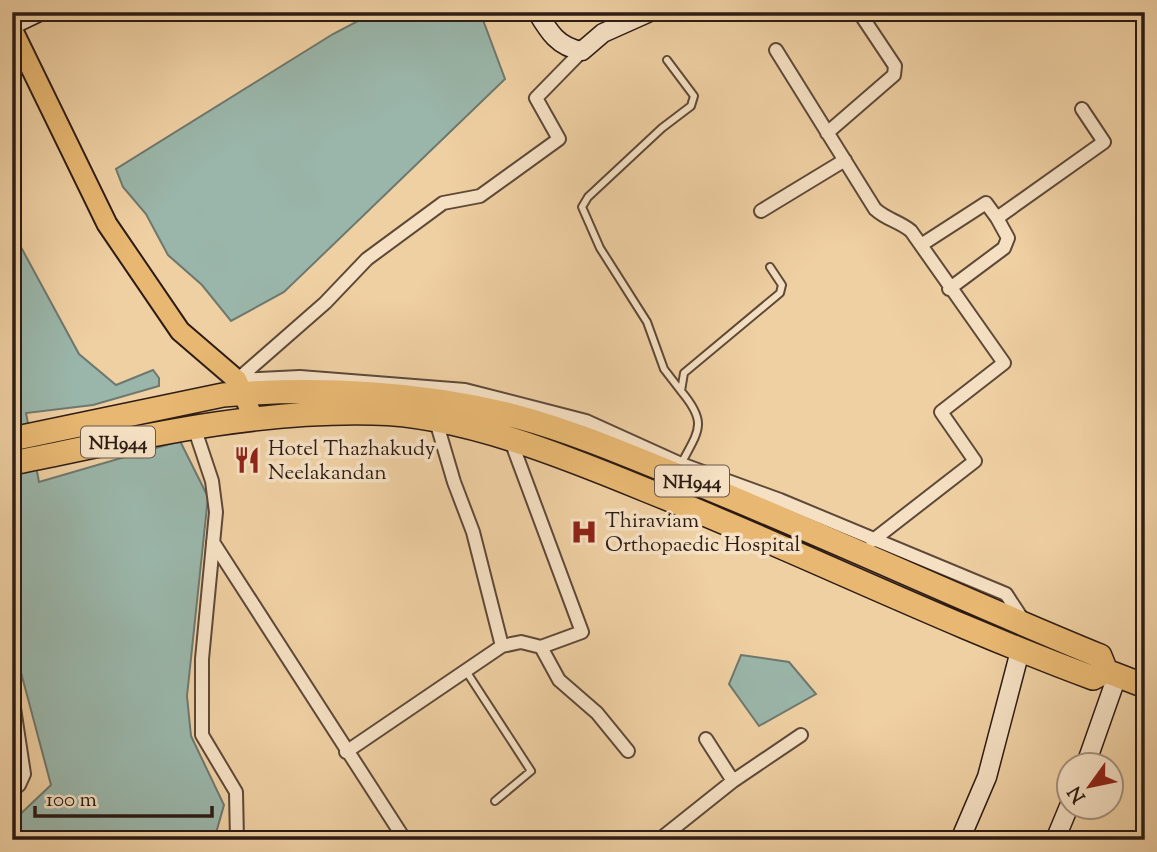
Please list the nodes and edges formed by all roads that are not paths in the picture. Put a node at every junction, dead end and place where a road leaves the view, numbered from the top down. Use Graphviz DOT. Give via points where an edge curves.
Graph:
graph roads {
  1 [pos="39,12"];
  2 [pos="537,12"];
  3 [pos="650,12"];
  4 [pos="859,12"];
  5 [pos="12,27"];
  6 [pos="776,50"];
  7 [pos="582,51"];
  8 [pos="667,60"];
  9 [pos="1082,109"];
  10 [pos="827,134"];
  11 [pos="845,160"];
  12 [pos="761,211"];
  13 [pos="997,218"];
  14 [pos="921,245"];
  15 [pos="770,267"];
  16 [pos="949,289"];
  17 [pos="241,386"];
  18 [pos="681,391"];
  19 [pos="253,417"];
  20 [pos="436,421"];
  21 [pos="194,427"];
  22 [pos="12,439"];
  23 [pos="510,441"];
  24 [pos="12,463"];
  25 [pos="681,464"];
  26 [pos="213,541"];
  27 [pos="872,541"];
  28 [pos="1026,625"];
  29 [pos="502,646"];
  30 [pos="541,647"];
  31 [pos="1020,651"];
  32 [pos="465,670"];
  33 [pos="1111,674"];
  34 [pos="1145,685"];
  35 [pos="12,695"];
  36 [pos="801,735"];
  37 [pos="706,739"];
  38 [pos="1090,750"];
  39 [pos="628,751"];
  40 [pos="346,752"];
  41 [pos="733,781"];
  42 [pos="12,790"];
  43 [pos="495,801"];
  44 [pos="1063,820"];
  45 [pos="661,839"];
  46 [pos="237,840"];
  47 [pos="405,840"];
  48 [pos="960,840"];
  49 [pos="1055,840"];
  1 -- 5 [label="street"];
  2 -- 7 [label="street" via="554,39"];
  3 -- 7 [label="street" via="603,33"];
  4 -- 10 [label="street" via="895,66 894,75"];
  5 -- 17 [label="main road" via="107,224 180,331"];
  6 -- 10 [label="street"];
  7 -- 17 [label="street" via="536,98 559,139 480,196 443,203 368,258"];
  8 -- 18 [label="lane" via="694,96 691,106 643,145 582,207 600,248 647,322 664,369"];
  9 -- 13 [label="street" via="1104,142"];
  10 -- 11 [label="street"];
  11 -- 12 [label="street"];
  11 -- 14 [label="street" via="875,209 888,221 902,223"];
  13 -- 14 [label="street" via="986,204"];
  13 -- 16 [label="street" via="1008,237 1004,248"];
  14 -- 16 [label="street"];
  15 -- 18 [label="lane" via="782,285 780,293 684,373"];
  16 -- 27 [label="street" via="1003,363 941,412 975,461"];
  17 -- 19 [label="main road"];
  17 -- 22 [label="highway, NH944 / NH944" via="223,395"];
  17 -- 25 [label="street" via="300,377 465,390 586,421"];
  17 -- 28 [label="highway, NH944" via="340,391 516,417 597,443 737,500"];
  18 -- 25 [label="lane" via="698,410 700,421 699,432"];
  19 -- 20 [label="highway, NH944" via="374,413"];
  19 -- 21 [label="highway, NH944 / NH944"];
  20 -- 23 [label="highway, NH944"];
  20 -- 29 [label="street" via="473,532"];
  21 -- 24 [label="highway, NH944 / NH944"];
  21 -- 26 [label="street" via="212,481"];
  23 -- 30 [label="street" via="582,632"];
  23 -- 31 [label="highway, NH944" via="588,466 728,523"];
  25 -- 27 [label="street" via="780,500"];
  26 -- 40 [label="street"];
  26 -- 46 [label="street" via="202,659 202,735 236,792"];
  27 -- 28 [label="street" via="1006,594"];
  28 -- 33 [label="highway, NH944" via="1100,656"];
  29 -- 30 [label="street" via="522,642"];
  29 -- 32 [label="street"];
  30 -- 39 [label="street" via="559,680 597,713"];
  31 -- 33 [label="highway, NH944" via="1093,678"];
  31 -- 48 [label="street" via="986,777"];
  32 -- 40 [label="street"];
  32 -- 43 [label="lane" via="531,771"];
  33 -- 34 [label="highway, NH944"];
  33 -- 38 [label="street"];
  35 -- 42 [label="street" via="24,774"];
  36 -- 41 [label="street"];
  37 -- 41 [label="street"];
  40 -- 47 [label="street"];
  41 -- 45 [label="street"];
  44 -- 49 [label="street"];
}
